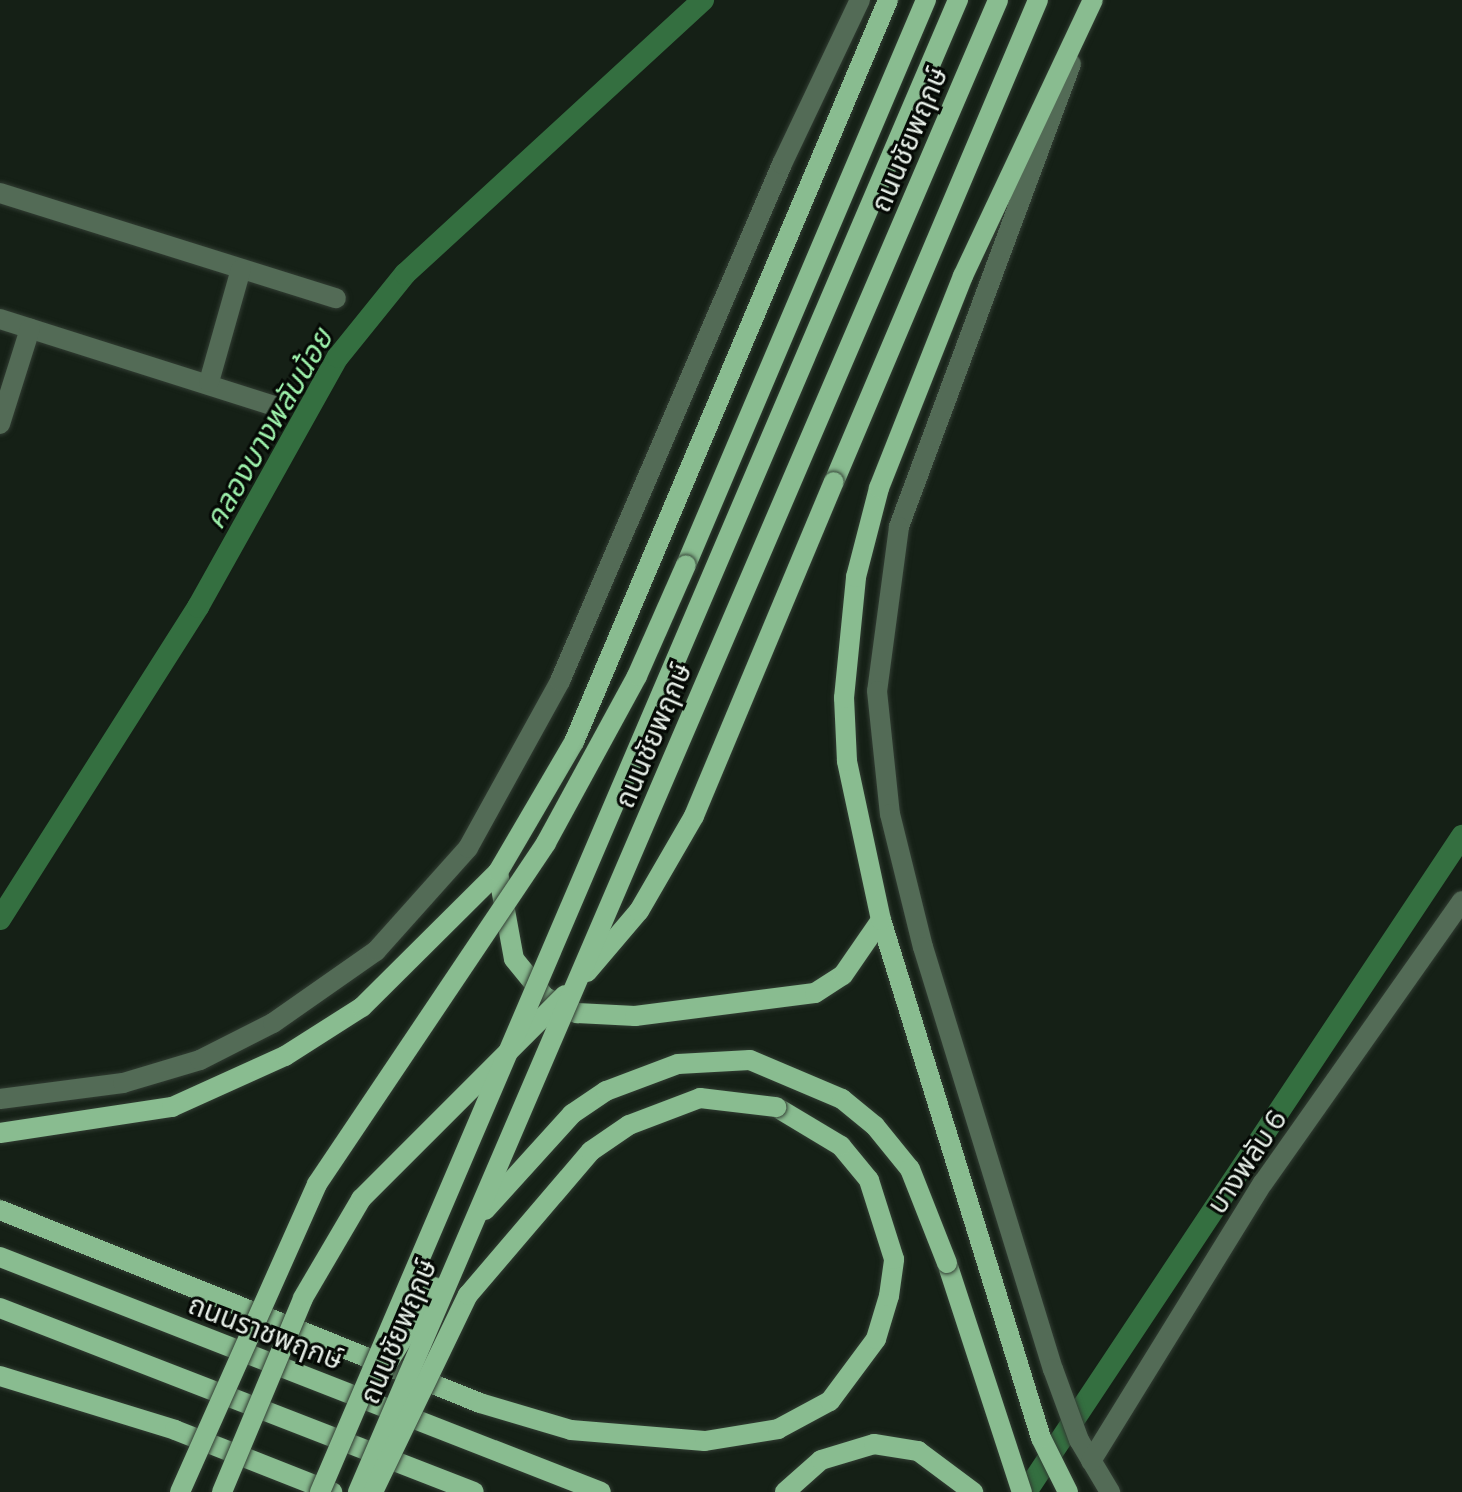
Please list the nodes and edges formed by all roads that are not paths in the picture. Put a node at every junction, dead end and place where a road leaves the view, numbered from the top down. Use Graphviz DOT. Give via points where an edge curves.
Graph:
graph roads {
  1 [pos="860,0"];
  2 [pos="888,0"];
  3 [pos="926,0"];
  4 [pos="958,0"];
  5 [pos="998,0"];
  6 [pos="1038,0"];
  7 [pos="1093,0"];
  8 [pos="0,193"];
  9 [pos="241,269"];
  10 [pos="336,298"];
  11 [pos="0,319"];
  12 [pos="30,329"];
  13 [pos="209,382"];
  14 [pos="274,406"];
  15 [pos="0,424"];
  16 [pos="498,872"];
  17 [pos="1462,901"];
  18 [pos="881,920"];
  19 [pos="0,1099"];
  20 [pos="0,1133"];
  21 [pos="0,1210"];
  22 [pos="0,1257"];
  23 [pos="0,1308"];
  24 [pos="0,1376"];
  25 [pos="1091,1461"];
  26 [pos="180,1492"];
  27 [pos="222,1492"];
  28 [pos="320,1492"];
  29 [pos="330,1492"];
  30 [pos="358,1492"];
  31 [pos="373,1492"];
  32 [pos="474,1492"];
  33 [pos="601,1492"];
  34 [pos="785,1492"];
  35 [pos="973,1492"];
  36 [pos="1022,1492"];
  37 [pos="1068,1492"];
  38 [pos="1110,1492"];
  1 -- 19 [label="street" via="782,164 560,681 468,848 376,951 273,1023 200,1060 123,1083"];
  2 -- 16 [label="main road" via="574,742"];
  3 -- 26 [label="main road, bridge" via="637,676 546,843 317,1184"];
  4 -- 28 [label="main road, ถนนชัยพฤกษ์, bridge"];
  5 -- 30 [label="main road, ถนนชัยพฤกษ์, bridge"];
  6 -- 27 [label="main road, bridge" via="668,868 546,1017 361,1199 303,1298"];
  7 -- 18 [label="main road" via="963,276 879,488 856,577 846,651 847,761"];
  7 -- 25 [label="street" via="899,527 877,691 890,814 923,947 1053,1369"];
  8 -- 9 [label="street"];
  9 -- 10 [label="street"];
  9 -- 13 [label="street"];
  11 -- 12 [label="street"];
  12 -- 13 [label="street"];
  12 -- 15 [label="street"];
  13 -- 14 [label="street"];
  16 -- 18 [label="main road" via="514,959 545,997 577,1013 635,1016 815,993 843,975"];
  16 -- 20 [label="main road" via="362,1007 285,1056 172,1107"];
  17 -- 25 [label="street, บางพลับ 6" via="1263,1183"];
  18 -- 37 [label="main road" via="1041,1438"];
  21 -- 31 [label="main road, bridge" via="480,1403 571,1430 705,1441 778,1429 830,1401 876,1339 894,1259 869,1180 841,1146 776,1107 700,1098 629,1125 591,1151 468,1295"];
  22 -- 33 [label="main road, ถนนราชพฤกษ์"];
  23 -- 32 [label="main road"];
  24 -- 29 [label="main road" via="175,1430"];
  25 -- 38 [label="street"];
  29 -- 36 [label="main road, bridge" via="385,1365 487,1207 572,1114 640,1077 714,1058 750,1060 842,1099 910,1169 947,1263 1004,1452"];
  34 -- 35 [label="main road" via="821,1460 874,1444 918,1451 960,1476"];
}
